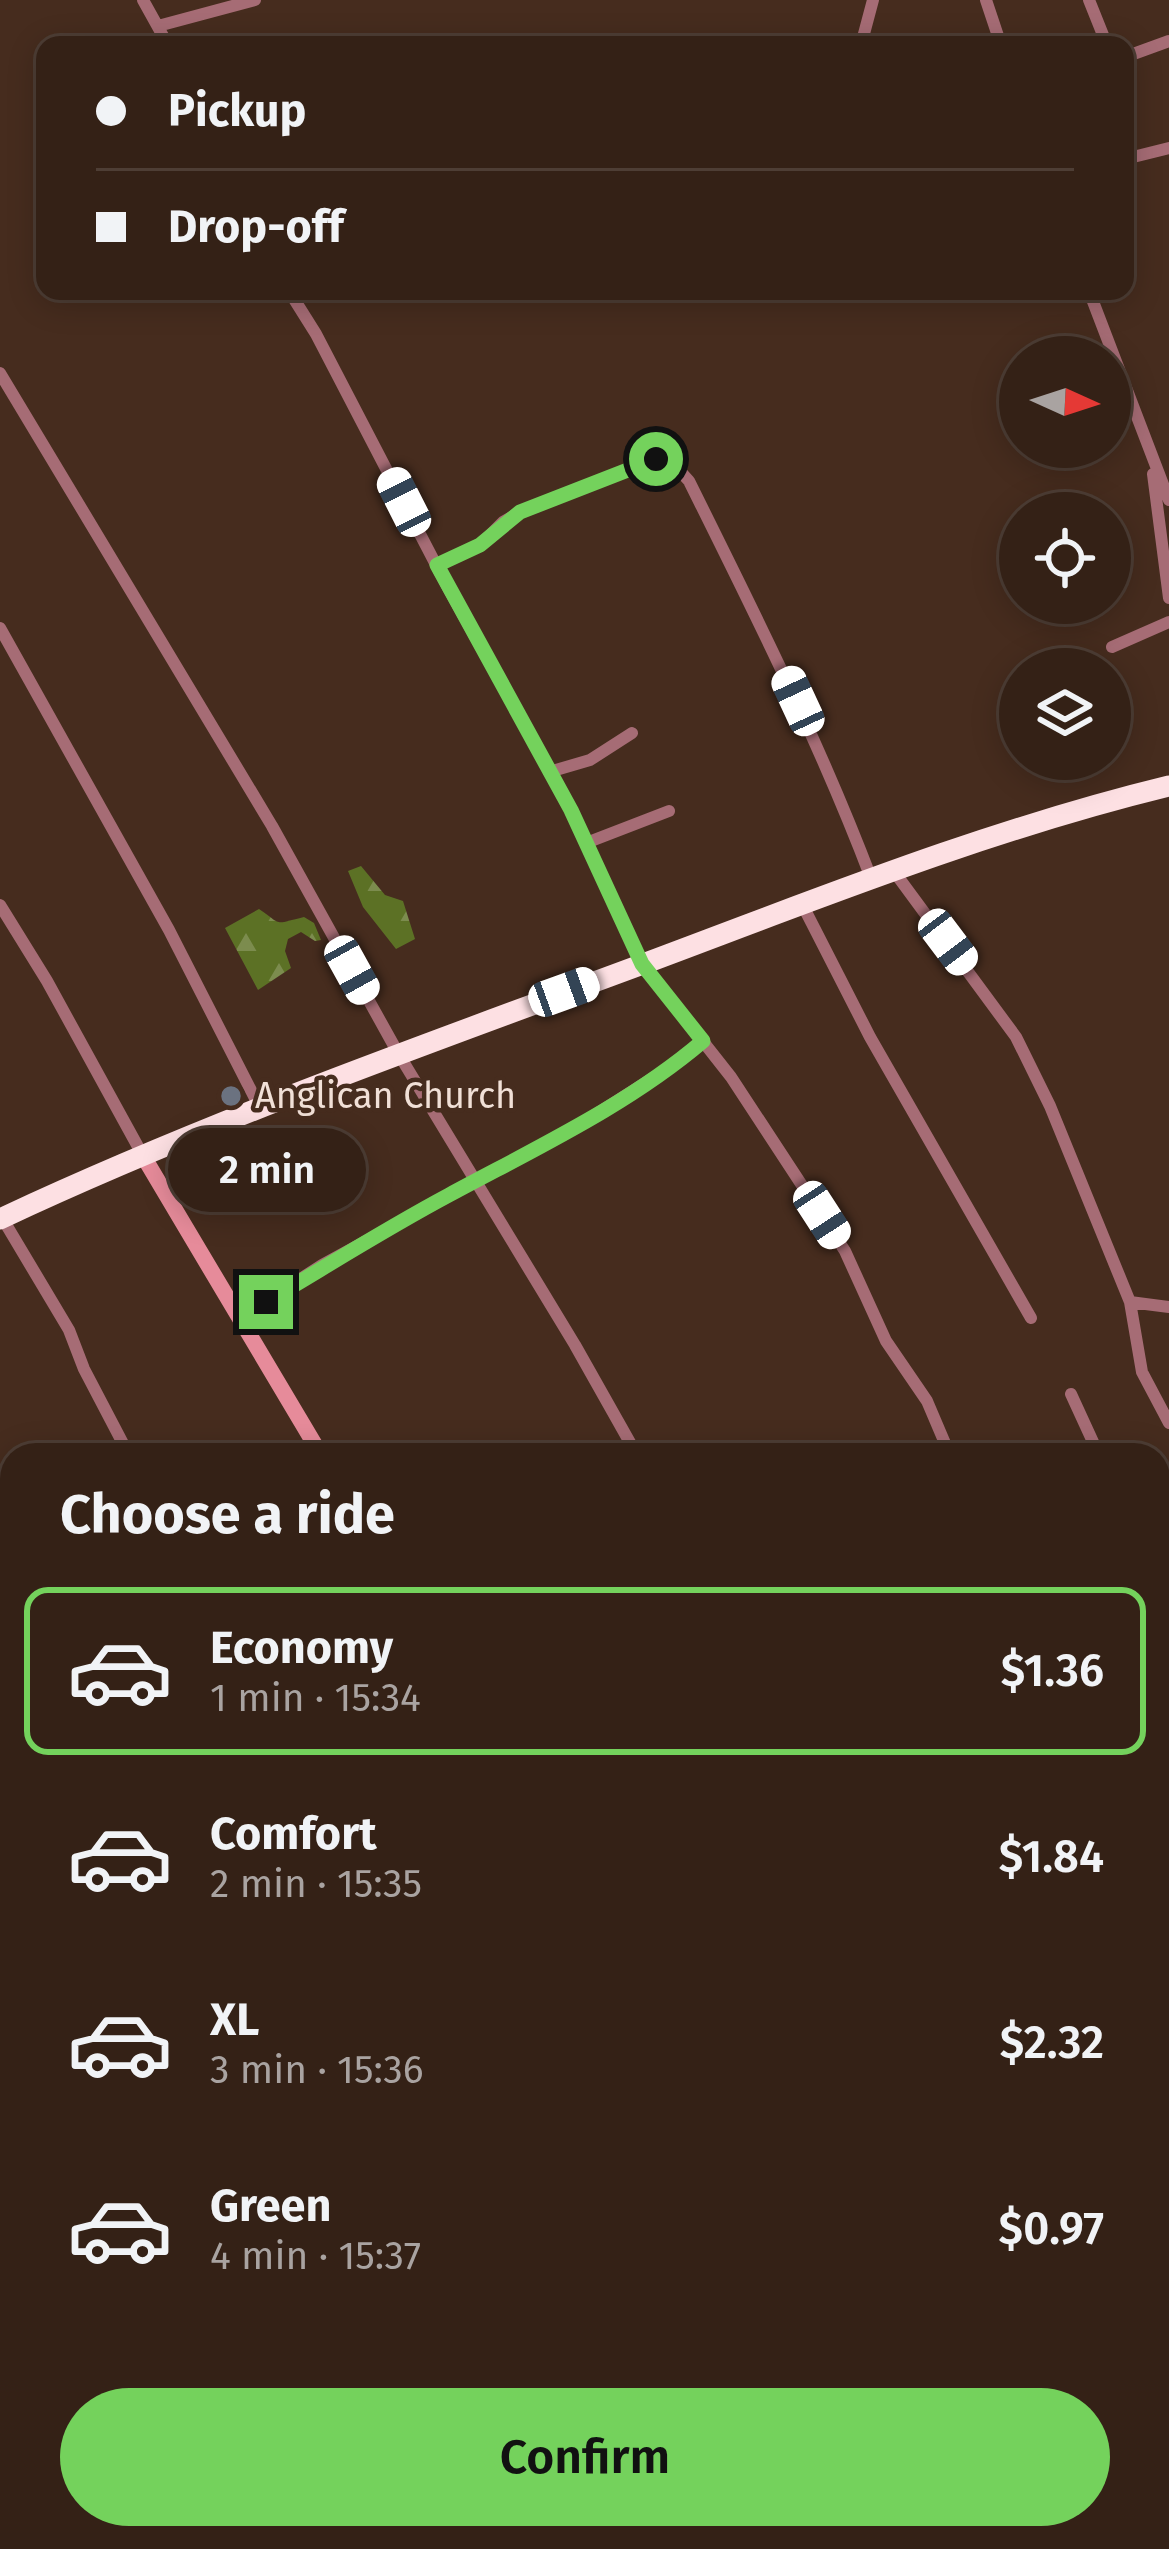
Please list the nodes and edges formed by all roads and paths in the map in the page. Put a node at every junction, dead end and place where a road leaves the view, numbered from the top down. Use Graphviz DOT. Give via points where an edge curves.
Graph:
graph roads {
  1 [pos="143,0"];
  2 [pos="255,0"];
  3 [pos="873,0"];
  4 [pos="986,0"];
  5 [pos="1089,0"];
  6 [pos="158,26"];
  7 [pos="163,36"];
  8 [pos="863,36"];
  9 [pos="998,36"];
  10 [pos="1103,36"];
  11 [pos="1169,41"];
  12 [pos="1134,54"];
  13 [pos="1169,148"];
  14 [pos="1134,157"];
  15 [pos="295,300"];
  16 [pos="1092,300"];
  17 [pos="0,373"];
  18 [pos="1169,445"];
  19 [pos="1150,452"];
  20 [pos="1169,500"];
  21 [pos="437,565"];
  22 [pos="1169,598"];
  23 [pos="1169,622"];
  24 [pos="0,628"];
  25 [pos="1112,647"];
  26 [pos="632,733"];
  27 [pos="549,772"];
  28 [pos="1169,787"];
  29 [pos="669,811"];
  30 [pos="586,843"];
  31 [pos="882,873"];
  32 [pos="802,904"];
  33 [pos="0,905"];
  34 [pos="642,964"];
  35 [pos="703,1041"];
  36 [pos="398,1053"];
  37 [pos="260,1108"];
  38 [pos="142,1154"];
  39 [pos="476,1181"];
  40 [pos="0,1217"];
  41 [pos="229,1300"];
  42 [pos="1130,1302"];
  43 [pos="1169,1307"];
  44 [pos="1031,1318"];
  45 [pos="1071,1394"];
  46 [pos="1169,1423"];
  47 [pos="123,1443"];
  48 [pos="314,1443"];
  49 [pos="630,1443"];
  50 [pos="945,1443"];
  51 [pos="1093,1443"];
  1 -- 6 [label="street"];
  2 -- 6 [label="street"];
  3 -- 8 [label="street"];
  4 -- 9 [label="street"];
  5 -- 10 [label="street"];
  6 -- 7 [label="street"];
  11 -- 12 [label="street"];
  13 -- 14 [label="street"];
  15 -- 21 [label="street"];
  16 -- 19 [label="street"];
  17 -- 36 [label="street"];
  18 -- 19 [label="street"];
  19 -- 20 [label="street"];
  19 -- 22 [label="street"];
  21 -- 27 [label="street"];
  21 -- 31 [label="street" via="480,545 520,512 670,460 689,481"];
  23 -- 25 [label="street"];
  24 -- 37 [label="street"];
  26 -- 27 [label="street" via="590,760"];
  27 -- 30 [label="street"];
  28 -- 31 [label="highway"];
  29 -- 30 [label="street"];
  30 -- 34 [label="street"];
  31 -- 32 [label="highway"];
  31 -- 42 [label="street" via="1016,1037"];
  32 -- 34 [label="highway"];
  32 -- 44 [label="street"];
  33 -- 38 [label="street"];
  34 -- 35 [label="street"];
  34 -- 36 [label="highway"];
  35 -- 39 [label="street" via="579,1125"];
  35 -- 50 [label="street" via="845,1251"];
  36 -- 37 [label="highway"];
  36 -- 39 [label="street"];
  37 -- 38 [label="highway"];
  38 -- 40 [label="highway"];
  38 -- 41 [label="street"];
  39 -- 41 [label="street" via="266,1302"];
  39 -- 49 [label="street"];
  40 -- 47 [label="street" via="69,1330"];
  41 -- 48 [label="street"];
  42 -- 43 [label="street"];
  42 -- 46 [label="street" via="1142,1372"];
  45 -- 51 [label="street"];
}
